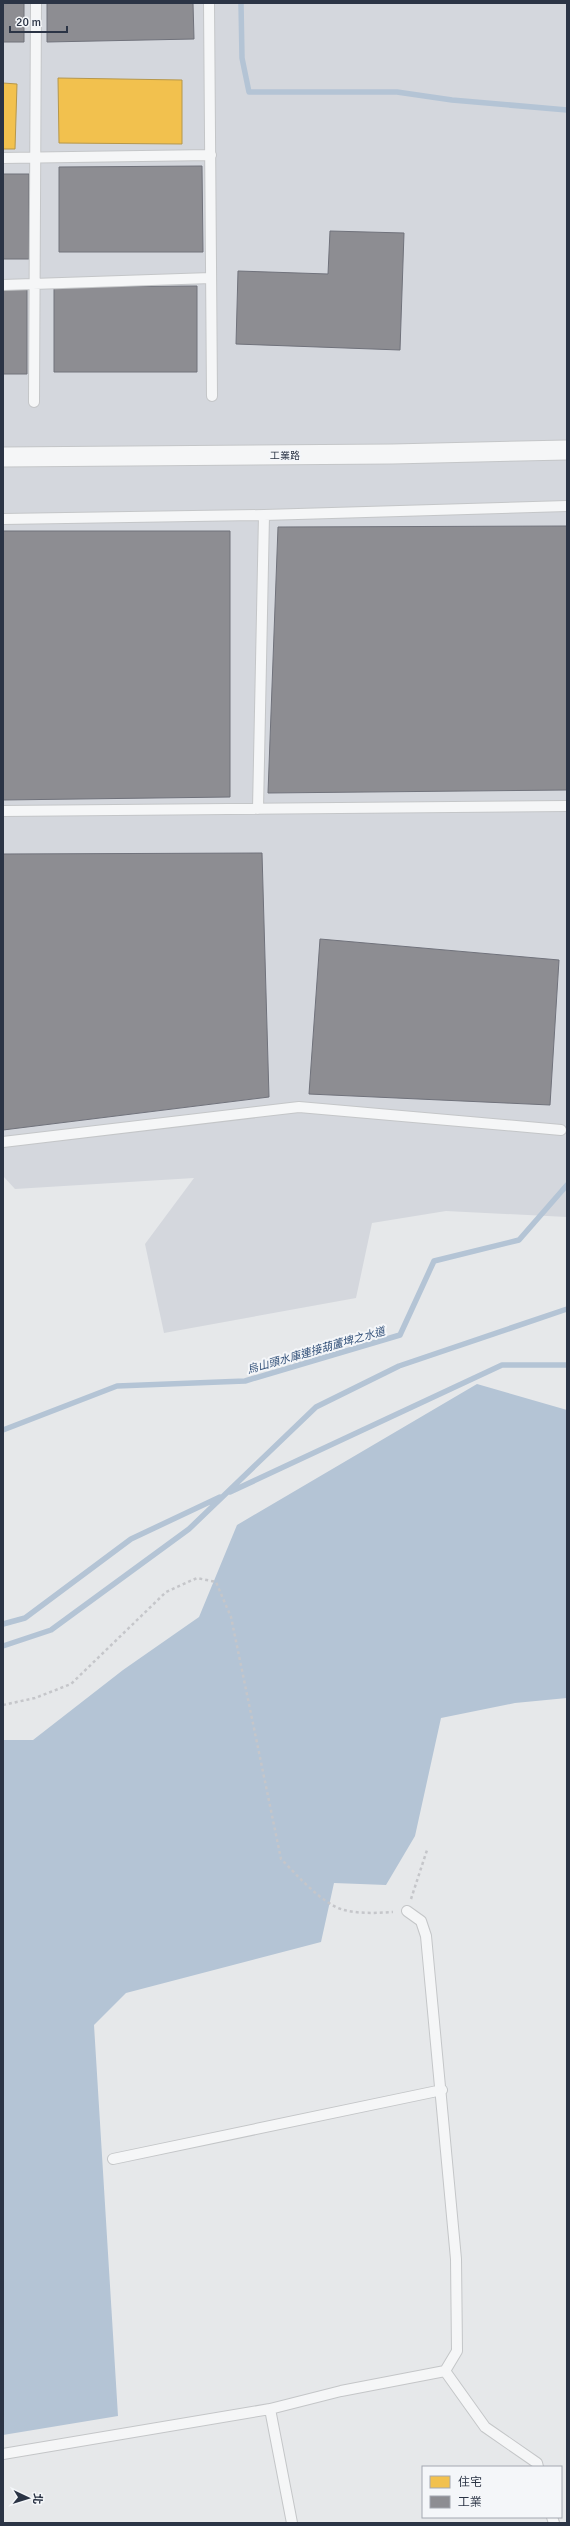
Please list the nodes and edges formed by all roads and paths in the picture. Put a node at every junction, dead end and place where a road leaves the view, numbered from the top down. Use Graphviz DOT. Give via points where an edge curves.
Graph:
graph roads {
  1 [pos="36,3"];
  2 [pos="209,3"];
  3 [pos="211,155"];
  4 [pos="3,158"];
  5 [pos="37,158"];
  6 [pos="211,278"];
  7 [pos="35,284"];
  8 [pos="3,285"];
  9 [pos="212,396"];
  10 [pos="34,402"];
  11 [pos="567,450"];
  12 [pos="3,457"];
  13 [pos="567,506"];
  14 [pos="264,516"];
  15 [pos="3,519"];
  16 [pos="567,806"];
  17 [pos="258,808"];
  18 [pos="3,811"];
  19 [pos="561,1130"];
  20 [pos="3,1142"];
  21 [pos="3,1705"];
  22 [pos="426,1850"];
  23 [pos="407,1912"];
  24 [pos="442,2090"];
  25 [pos="113,2159"];
  26 [pos="445,2371"];
  27 [pos="270,2409"];
  28 [pos="3,2454"];
  29 [pos="538,2466"];
  30 [pos="292,2523"];
  1 -- 5 [label="lane"];
  2 -- 3 [label="lane"];
  3 -- 5 [label="lane"];
  3 -- 6 [label="lane"];
  4 -- 5 [label="lane"];
  5 -- 7 [label="lane"];
  6 -- 7 [label="lane"];
  6 -- 9 [label="lane"];
  7 -- 8 [label="lane"];
  7 -- 10 [label="lane"];
  11 -- 12 [label="street, 工業路"];
  13 -- 14 [label="lane"];
  14 -- 15 [label="lane"];
  14 -- 17 [label="lane"];
  16 -- 17 [label="lane"];
  17 -- 18 [label="lane"];
  19 -- 20 [label="lane" via="299,1107"];
  21 -- 23 [label="path" via="35,1698 71,1684 166,1592 197,1578 216,1582 231,1617 281,1859 310,1889 342,1910 373,1914"];
  22 -- 23 [label="path"];
  23 -- 24 [label="lane" via="421,1921 426,1936"];
  24 -- 25 [label="lane"];
  24 -- 26 [label="lane" via="456,2259 457,2351"];
  26 -- 27 [label="lane" via="341,2391"];
  26 -- 29 [label="lane" via="485,2428"];
  27 -- 28 [label="lane"];
  27 -- 30 [label="lane"];
}
